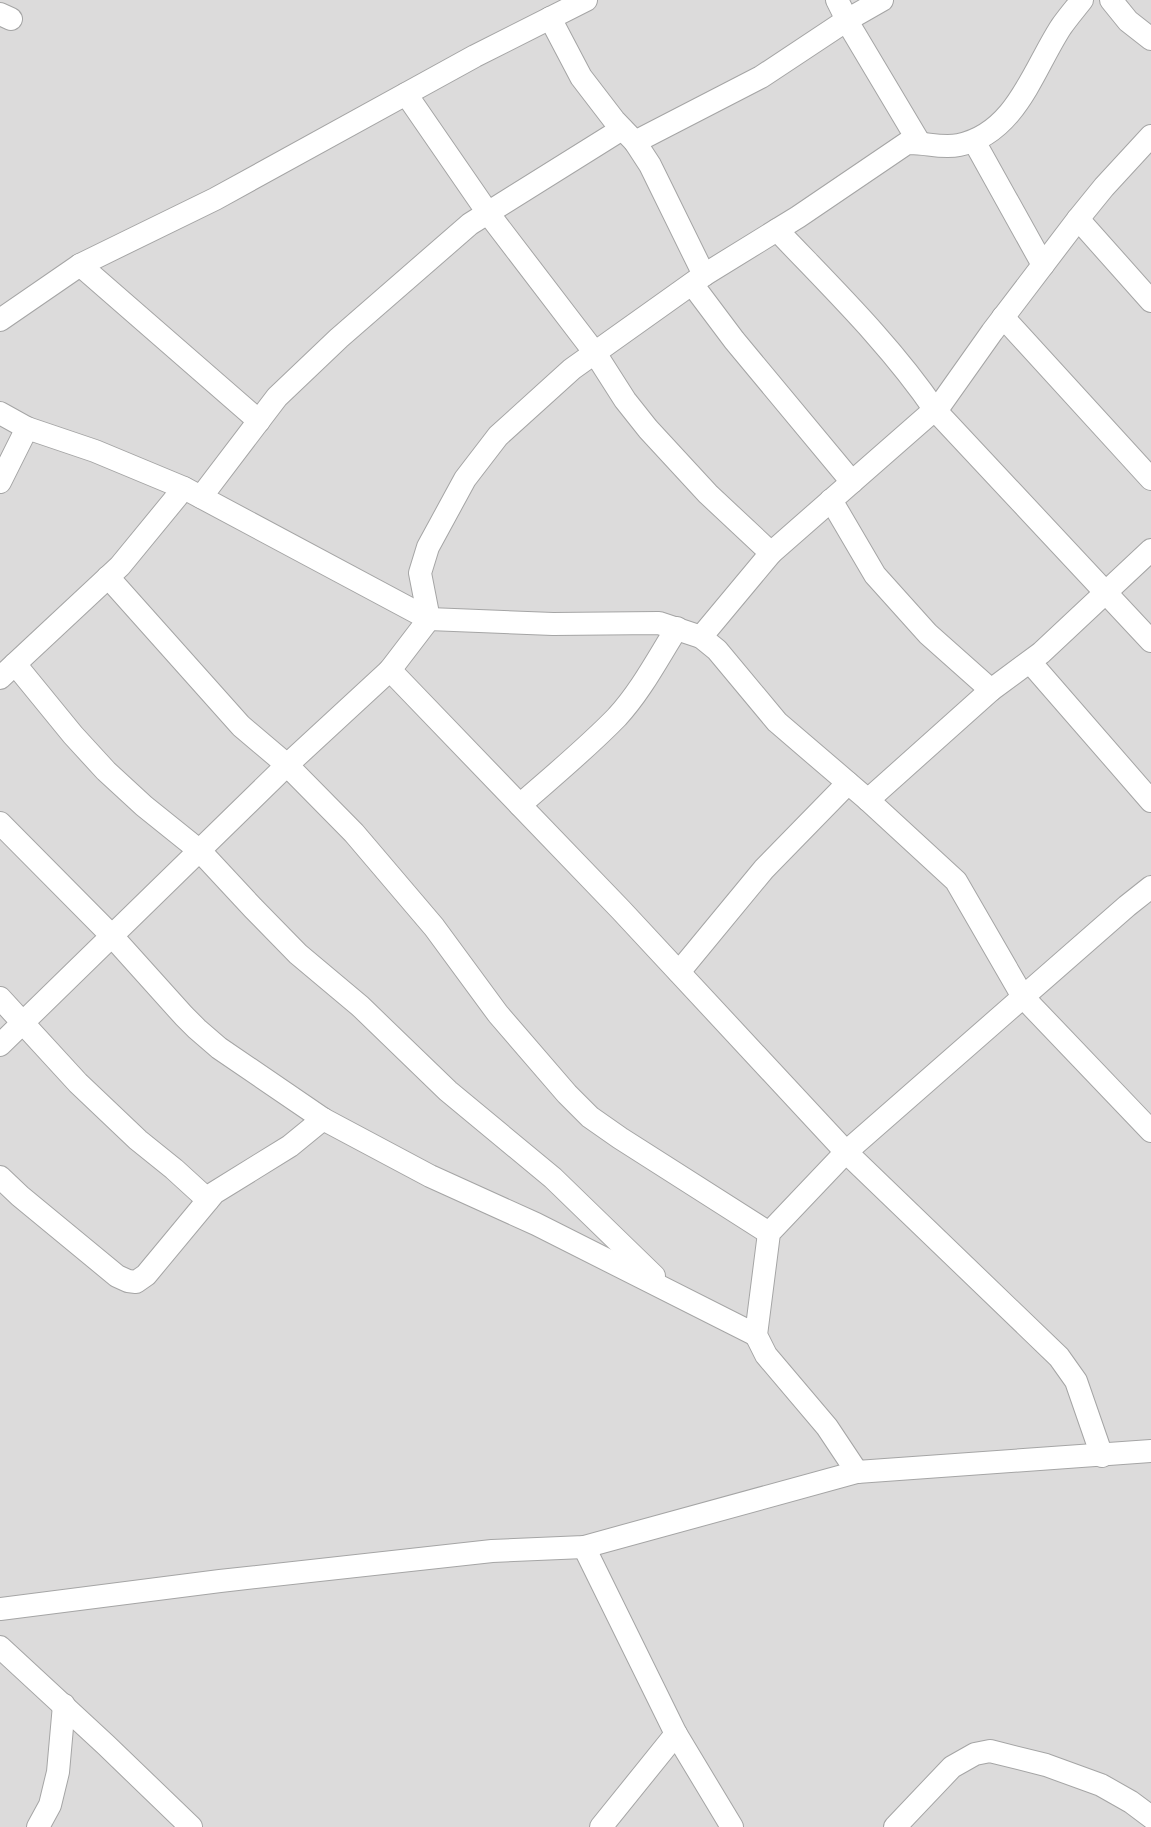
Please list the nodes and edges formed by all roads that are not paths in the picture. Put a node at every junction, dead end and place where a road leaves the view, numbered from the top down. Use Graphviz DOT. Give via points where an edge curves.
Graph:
graph roads {
  1 [pos="586,0"];
  2 [pos="837,0"];
  3 [pos="882,0"];
  4 [pos="1082,0"];
  5 [pos="1112,0"];
  6 [pos="550,18"];
  7 [pos="847,20"];
  8 [pos="1151,39"];
  9 [pos="406,94"];
  10 [pos="629,136"];
  11 [pos="1151,136"];
  12 [pos="974,141"];
  13 [pos="919,142"];
  14 [pos="488,213"];
  15 [pos="1078,219"];
  16 [pos="777,230"];
  17 [pos="80,265"];
  18 [pos="1043,265"];
  19 [pos="698,279"];
  20 [pos="1151,301"];
  21 [pos="1003,317"];
  22 [pos="0,320"];
  23 [pos="595,353"];
  24 [pos="935,410"];
  25 [pos="0,413"];
  26 [pos="259,421"];
  27 [pos="27,428"];
  28 [pos="1151,479"];
  29 [pos="0,482"];
  30 [pos="852,482"];
  31 [pos="192,493"];
  32 [pos="831,500"];
  33 [pos="1151,550"];
  34 [pos="771,553"];
  35 [pos="108,577"];
  36 [pos="1104,592"];
  37 [pos="429,619"];
  38 [pos="677,628"];
  39 [pos="701,637"];
  40 [pos="1151,641"];
  41 [pos="1030,662"];
  42 [pos="390,670"];
  43 [pos="8,671"];
  44 [pos="991,690"];
  45 [pos="288,765"];
  46 [pos="848,783"];
  47 [pos="868,800"];
  48 [pos="1151,801"];
  49 [pos="520,805"];
  50 [pos="0,823"];
  51 [pos="200,851"];
  52 [pos="1151,887"];
  53 [pos="112,936"];
  54 [pos="679,972"];
  55 [pos="1023,997"];
  56 [pos="0,998"];
  57 [pos="23,1024"];
  58 [pos="0,1045"];
  59 [pos="323,1119"];
  60 [pos="1151,1131"];
  61 [pos="846,1152"];
  62 [pos="0,1177"];
  63 [pos="208,1200"];
  64 [pos="770,1232"];
  65 [pos="669,1291"];
  66 [pos="756,1335"];
  67 [pos="1151,1451"];
  68 [pos="1102,1456"];
  69 [pos="857,1472"];
  70 [pos="584,1547"];
  71 [pos="0,1609"];
  72 [pos="0,1647"];
  73 [pos="64,1706"];
  74 [pos="676,1734"];
  75 [pos="1151,1817"];
  76 [pos="38,1827"];
  77 [pos="190,1827"];
  78 [pos="601,1827"];
  79 [pos="732,1827"];
  80 [pos="895,1827"];
  1 -- 6 [label="street"];
  2 -- 7 [label="street"];
  3 -- 7 [label="street"];
  4 -- 12 [label="street" via="1062,26 1015,108 990,133"];
  5 -- 8 [label="street" via="1128,22"];
  6 -- 9 [label="street"];
  6 -- 10 [label="street" via="581,77"];
  7 -- 10 [label="street" via="760,77"];
  7 -- 13 [label="street"];
  9 -- 14 [label="street"];
  9 -- 17 [label="street" via="215,199"];
  10 -- 14 [label="street"];
  10 -- 19 [label="street" via="650,165"];
  11 -- 15 [label="street"];
  12 -- 13 [label="street" via="957,146"];
  12 -- 18 [label="street"];
  13 -- 16 [label="street" via="907,143"];
  14 -- 23 [label="street"];
  14 -- 26 [label="street" via="470,224 339,338 277,397"];
  15 -- 18 [label="street"];
  15 -- 20 [label="street"];
  16 -- 19 [label="street"];
  16 -- 24 [label="street" via="890,352"];
  17 -- 22 [label="street"];
  17 -- 26 [label="street"];
  18 -- 21 [label="street"];
  19 -- 23 [label="street"];
  19 -- 30 [label="street" via="734,340"];
  21 -- 24 [label="street"];
  21 -- 28 [label="street"];
  23 -- 34 [label="street" via="648,430 708,494"];
  23 -- 37 [label="street" via="572,369 498,436 465,479 428,547 420,573"];
  24 -- 30 [label="street"];
  24 -- 36 [label="street"];
  25 -- 27 [label="street"];
  26 -- 31 [label="street"];
  27 -- 29 [label="street"];
  27 -- 31 [label="street" via="95,451"];
  30 -- 32 [label="street"];
  31 -- 35 [label="street"];
  31 -- 37 [label="street"];
  32 -- 34 [label="street"];
  32 -- 44 [label="street" via="875,575 928,634"];
  33 -- 36 [label="street"];
  34 -- 39 [label="street"];
  35 -- 43 [label="street"];
  35 -- 45 [label="street" via="241,726"];
  36 -- 40 [label="street"];
  36 -- 41 [label="street"];
  37 -- 38 [label="street" via="552,624 659,623"];
  37 -- 42 [label="street"];
  38 -- 39 [label="street"];
  38 -- 49 [label="street" via="638,690 618,716"];
  39 -- 46 [label="street" via="716,650 777,722"];
  41 -- 44 [label="street"];
  41 -- 48 [label="street"];
  42 -- 45 [label="street"];
  42 -- 49 [label="street"];
  43 -- 51 [label="street" via="106,771 144,806"];
  44 -- 47 [label="street"];
  45 -- 51 [label="street"];
  45 -- 64 [label="street" via="354,833 434,928 498,1014 567,1094 586,1112 646,1156"];
  46 -- 47 [label="street"];
  46 -- 54 [label="street" via="764,869"];
  47 -- 55 [label="street" via="956,881"];
  49 -- 54 [label="street"];
  50 -- 53 [label="street"];
  51 -- 53 [label="street"];
  51 -- 65 [label="street" via="298,954 360,1006 448,1091 553,1178"];
  52 -- 55 [label="street"];
  53 -- 57 [label="street"];
  53 -- 59 [label="street" via="184,1016 219,1048"];
  54 -- 61 [label="street"];
  55 -- 60 [label="street"];
  55 -- 61 [label="street"];
  56 -- 57 [label="street"];
  57 -- 58 [label="street"];
  57 -- 63 [label="street" via="78,1083 138,1140"];
  59 -- 63 [label="street" via="290,1146 214,1193"];
  59 -- 65 [label="street" via="430,1176 536,1224"];
  61 -- 64 [label="street"];
  61 -- 68 [label="street" via="1059,1357 1076,1381"];
  62 -- 63 [label="street" via="117,1276 136,1282 146,1275"];
  64 -- 66 [label="street"];
  65 -- 66 [label="street"];
  66 -- 69 [label="street" via="766,1355 827,1427"];
  67 -- 68 [label="street"];
  68 -- 69 [label="street"];
  69 -- 70 [label="street"];
  70 -- 71 [label="street" via="484,1552 220,1581"];
  70 -- 74 [label="street"];
  72 -- 73 [label="street"];
  73 -- 76 [label="street" via="58,1772 50,1805"];
  73 -- 77 [label="street"];
  74 -- 78 [label="street"];
  74 -- 79 [label="street"];
  75 -- 80 [label="street" via="1101,1785 1046,1765 990,1751 975,1754 952,1767"];
}
